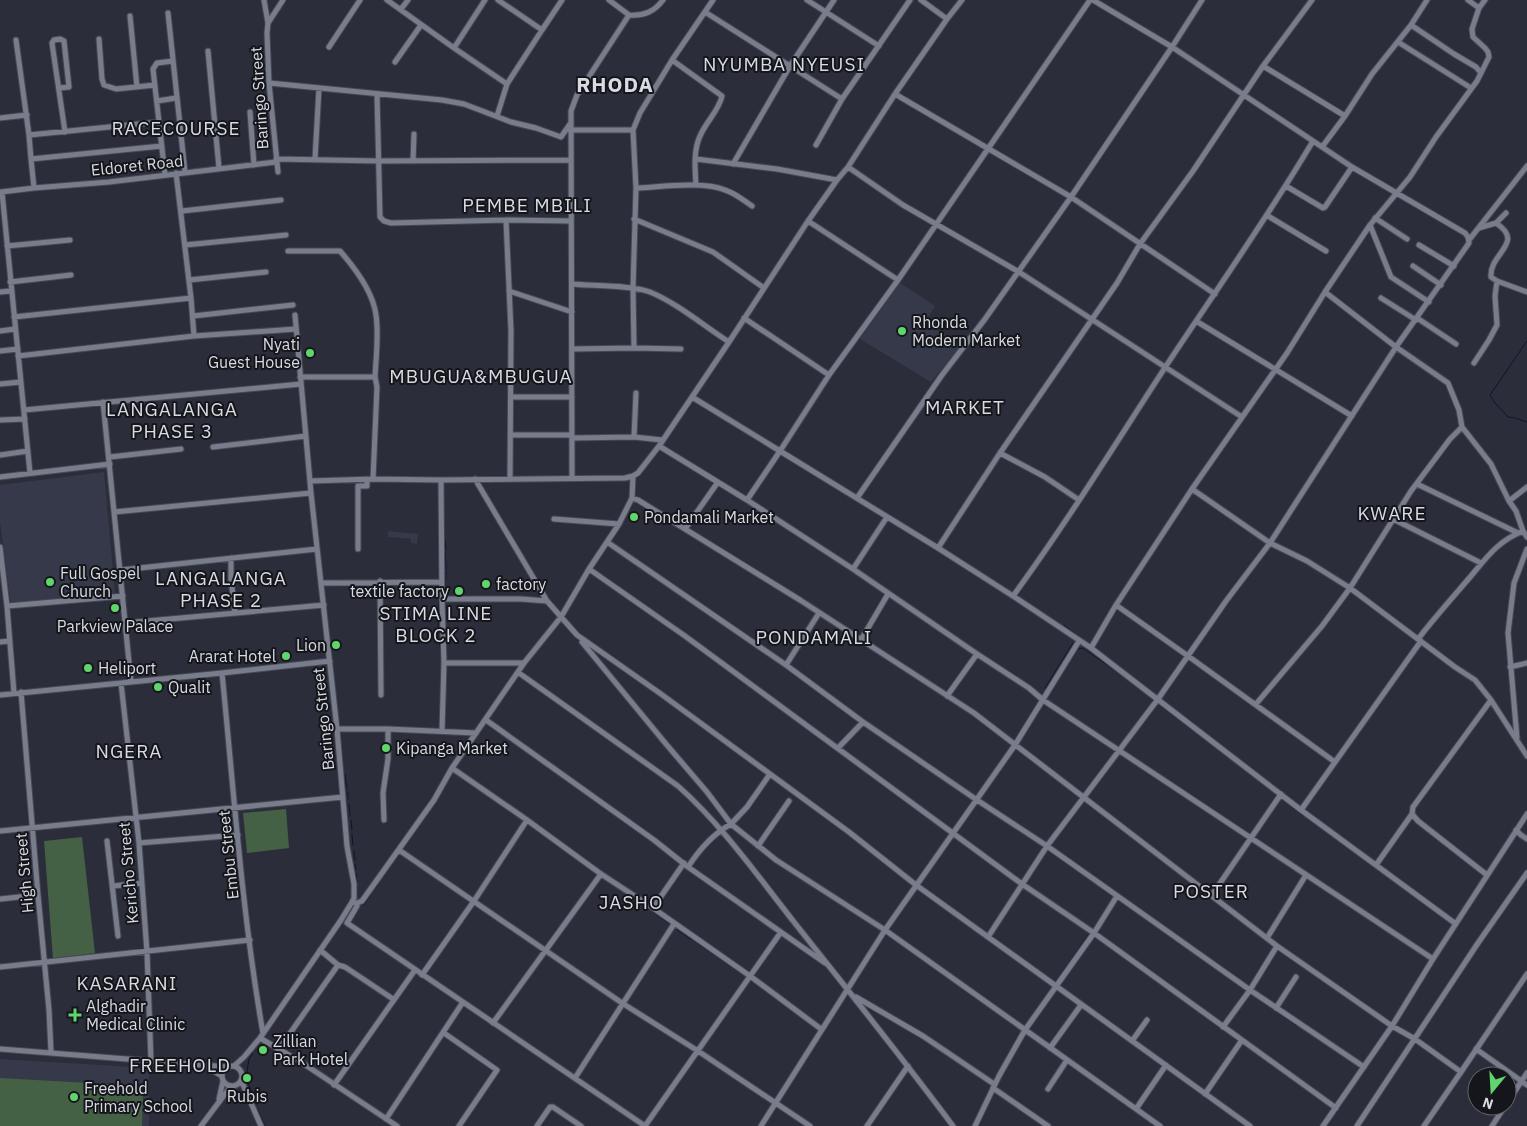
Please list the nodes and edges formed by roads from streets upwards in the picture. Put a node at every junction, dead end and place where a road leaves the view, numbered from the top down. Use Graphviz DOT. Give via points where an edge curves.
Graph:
graph roads {
  1 [pos="264,0"];
  2 [pos="283,0"];
  3 [pos="360,0"];
  4 [pos="387,0"];
  5 [pos="408,0"];
  6 [pos="485,0"];
  7 [pos="498,0"];
  8 [pos="562,0"];
  9 [pos="609,0"];
  10 [pos="663,0"];
  11 [pos="713,0"];
  12 [pos="807,0"];
  13 [pos="834,0"];
  14 [pos="910,0"];
  15 [pos="921,0"];
  16 [pos="962,0"];
  17 [pos="1092,0"];
  18 [pos="1202,0"];
  19 [pos="1312,0"];
  20 [pos="1427,0"];
  21 [pos="1468,0"];
  22 [pos="1485,0"];
  23 [pos="1479,8"];
  24 [pos="402,10"];
  25 [pos="705,12"];
  26 [pos="826,12"];
  27 [pos="168,13"];
  28 [pos="629,15"];
  29 [pos="130,16"];
  30 [pos="947,19"];
  31 [pos="268,23"];
  32 [pos="421,25"];
  33 [pos="1411,25"];
  34 [pos="542,30"];
  35 [pos="99,39"];
  36 [pos="16,40"];
  37 [pos="1398,42"];
  38 [pos="879,46"];
  39 [pos="329,47"];
  40 [pos="1172,47"];
  41 [pos="454,48"];
  42 [pos="208,51"];
  43 [pos="672,60"];
  44 [pos="173,61"];
  45 [pos="395,62"];
  46 [pos="790,66"];
  47 [pos="1263,66"];
  48 [pos="1481,73"];
  49 [pos="269,84"];
  50 [pos="507,84"];
  51 [pos="155,85"];
  52 [pos="137,87"];
  53 [pos="58,88"];
  54 [pos="319,88"];
  55 [pos="1471,88"];
  56 [pos="377,94"];
  57 [pos="895,94"];
  58 [pos="1245,95"];
  59 [pos="176,98"];
  60 [pos="842,99"];
  61 [pos="157,101"];
  62 [pos="250,112"];
  63 [pos="26,115"];
  64 [pos="497,116"];
  65 [pos="1345,116"];
  66 [pos="0,118"];
  67 [pos="159,122"];
  68 [pos="570,123"];
  69 [pos="570,130"];
  70 [pos="633,130"];
  71 [pos="65,132"];
  72 [pos="414,134"];
  73 [pos="30,135"];
  74 [pos="1313,141"];
  75 [pos="816,145"];
  76 [pos="162,146"];
  77 [pos="1322,147"];
  78 [pos="989,149"];
  79 [pos="31,159"];
  80 [pos="316,159"];
  81 [pos="696,159"];
  82 [pos="571,160"];
  83 [pos="276,161"];
  84 [pos="379,161"];
  85 [pos="413,161"];
  86 [pos="732,164"];
  87 [pos="254,165"];
  88 [pos="1527,166"];
  89 [pos="848,167"];
  90 [pos="1352,167"];
  91 [pos="219,168"];
  92 [pos="185,172"];
  93 [pos="278,172"];
  94 [pos="176,173"];
  95 [pos="165,175"];
  96 [pos="838,180"];
  97 [pos="696,186"];
  98 [pos="1286,186"];
  99 [pos="34,188"];
  100 [pos="636,188"];
  101 [pos="1,192"];
  102 [pos="1396,194"];
  103 [pos="1071,197"];
  104 [pos="281,200"];
  105 [pos="752,206"];
  106 [pos="182,211"];
  107 [pos="1506,213"];
  108 [pos="1268,216"];
  109 [pos="1375,218"];
  110 [pos="634,219"];
  111 [pos="506,220"];
  112 [pos="571,220"];
  113 [pos="808,221"];
  114 [pos="1496,223"];
  115 [pos="936,224"];
  116 [pos="1370,225"];
  117 [pos="1479,228"];
  118 [pos="286,235"];
  119 [pos="1408,239"];
  120 [pos="70,240"];
  121 [pos="1469,240"];
  122 [pos="1140,244"];
  123 [pos="185,245"];
  124 [pos="1419,245"];
  125 [pos="7,246"];
  126 [pos="288,251"];
  127 [pos="1326,251"];
  128 [pos="1414,266"];
  129 [pos="1454,266"];
  130 [pos="266,272"];
  131 [pos="1019,272"];
  132 [pos="71,275"];
  133 [pos="189,280"];
  134 [pos="898,280"];
  135 [pos="10,282"];
  136 [pos="1497,282"];
  137 [pos="572,284"];
  138 [pos="1441,285"];
  139 [pos="633,288"];
  140 [pos="764,288"];
  141 [pos="11,291"];
  142 [pos="509,291"];
  143 [pos="0,292"];
  144 [pos="1325,292"];
  145 [pos="1527,292"];
  146 [pos="1215,294"];
  147 [pos="191,298"];
  148 [pos="1382,298"];
  149 [pos="1429,302"];
  150 [pos="293,305"];
  151 [pos="572,312"];
  152 [pos="294,315"];
  153 [pos="193,316"];
  154 [pos="14,318"];
  155 [pos="744,318"];
  156 [pos="1092,319"];
  157 [pos="1416,319"];
  158 [pos="1196,321"];
  159 [pos="15,329"];
  160 [pos="296,329"];
  161 [pos="0,330"];
  162 [pos="194,336"];
  163 [pos="729,342"];
  164 [pos="1456,344"];
  165 [pos="1396,347"];
  166 [pos="634,348"];
  167 [pos="18,349"];
  168 [pos="572,349"];
  169 [pos="681,349"];
  170 [pos="0,350"];
  171 [pos="18,356"];
  172 [pos="1474,363"];
  173 [pos="1166,367"];
  174 [pos="1275,369"];
  175 [pos="829,375"];
  176 [pos="300,377"];
  177 [pos="375,377"];
  178 [pos="21,382"];
  179 [pos="0,384"];
  180 [pos="301,384"];
  181 [pos="636,393"];
  182 [pos="572,396"];
  183 [pos="511,397"];
  184 [pos="692,397"];
  185 [pos="104,402"];
  186 [pos="24,410"];
  187 [pos="1352,416"];
  188 [pos="1242,417"];
  189 [pos="25,418"];
  190 [pos="0,420"];
  191 [pos="1462,427"];
  192 [pos="511,435"];
  193 [pos="306,436"];
  194 [pos="572,437"];
  195 [pos="634,437"];
  196 [pos="662,440"];
  197 [pos="213,446"];
  198 [pos="659,446"];
  199 [pos="181,449"];
  200 [pos="28,451"];
  201 [pos="780,451"];
  202 [pos="1000,453"];
  203 [pos="0,455"];
  204 [pos="110,457"];
  205 [pos="110,464"];
  206 [pos="30,473"];
  207 [pos="633,476"];
  208 [pos="0,477"];
  209 [pos="572,478"];
  210 [pos="370,479"];
  211 [pos="475,479"];
  212 [pos="510,479"];
  213 [pos="441,480"];
  214 [pos="310,482"];
  215 [pos="718,482"];
  216 [pos="1417,484"];
  217 [pos="1527,487"];
  218 [pos="1192,488"];
  219 [pos="311,493"];
  220 [pos="632,498"];
  221 [pos="858,498"];
  222 [pos="747,500"];
  223 [pos="1080,500"];
  224 [pos="1509,501"];
  225 [pos="114,512"];
  226 [pos="887,517"];
  227 [pos="554,519"];
  228 [pos="1392,519"];
  229 [pos="619,524"];
  230 [pos="686,529"];
  231 [pos="1520,532"];
  232 [pos="1527,537"];
  233 [pos="607,542"];
  234 [pos="1270,543"];
  235 [pos="0,547"];
  236 [pos="938,548"];
  237 [pos="317,549"];
  238 [pos="358,549"];
  239 [pos="1527,549"];
  240 [pos="231,558"];
  241 [pos="1481,564"];
  242 [pos="589,569"];
  243 [pos="853,569"];
  244 [pos="121,570"];
  245 [pos="380,581"];
  246 [pos="442,582"];
  247 [pos="321,583"];
  248 [pos="1350,588"];
  249 [pos="2,592"];
  250 [pos="888,594"];
  251 [pos="122,596"];
  252 [pos="1013,596"];
  253 [pos="442,600"];
  254 [pos="547,601"];
  255 [pos="324,605"];
  256 [pos="1116,605"];
  257 [pos="7,606"];
  258 [pos="235,613"];
  259 [pos="819,613"];
  260 [pos="561,617"];
  261 [pos="125,623"];
  262 [pos="577,635"];
  263 [pos="861,640"];
  264 [pos="1420,640"];
  265 [pos="9,641"];
  266 [pos="1079,641"];
  267 [pos="0,642"];
  268 [pos="1091,648"];
  269 [pos="976,654"];
  270 [pos="1188,656"];
  271 [pos="330,661"];
  272 [pos="444,662"];
  273 [pos="524,663"];
  274 [pos="1527,663"];
  275 [pos="786,665"];
  276 [pos="1510,667"];
  277 [pos="519,672"];
  278 [pos="222,674"];
  279 [pos="132,682"];
  280 [pos="121,683"];
  281 [pos="21,692"];
  282 [pos="14,693"];
  283 [pos="0,694"];
  284 [pos="381,695"];
  285 [pos="947,696"];
  286 [pos="1158,699"];
  287 [pos="1043,700"];
  288 [pos="1491,700"];
  289 [pos="1256,704"];
  290 [pos="486,720"];
  291 [pos="864,722"];
  292 [pos="337,729"];
  293 [pos="388,729"];
  294 [pos="442,731"];
  295 [pos="476,734"];
  296 [pos="1518,741"];
  297 [pos="1015,745"];
  298 [pos="838,748"];
  299 [pos="1120,749"];
  300 [pos="1527,756"];
  301 [pos="1335,762"];
  302 [pos="452,768"];
  303 [pos="770,774"];
  304 [pos="1280,794"];
  305 [pos="343,797"];
  306 [pos="1084,798"];
  307 [pos="977,800"];
  308 [pos="789,801"];
  309 [pos="235,807"];
  310 [pos="1301,810"];
  311 [pos="1412,814"];
  312 [pos="1527,814"];
  313 [pos="136,817"];
  314 [pos="384,820"];
  315 [pos="527,820"];
  316 [pos="731,824"];
  317 [pos="32,829"];
  318 [pos="721,830"];
  319 [pos="1516,830"];
  320 [pos="0,831"];
  321 [pos="953,834"];
  322 [pos="238,835"];
  323 [pos="1251,838"];
  324 [pos="1527,839"];
  325 [pos="107,841"];
  326 [pos="139,843"];
  327 [pos="758,846"];
  328 [pos="1047,846"];
  329 [pos="398,850"];
  330 [pos="686,865"];
  331 [pos="1376,866"];
  332 [pos="1527,873"];
  333 [pos="601,874"];
  334 [pos="1306,875"];
  335 [pos="1487,875"];
  336 [pos="1521,879"];
  337 [pos="142,883"];
  338 [pos="1527,883"];
  339 [pos="1022,884"];
  340 [pos="916,885"];
  341 [pos="113,886"];
  342 [pos="38,895"];
  343 [pos="1212,895"];
  344 [pos="1117,896"];
  345 [pos="0,899"];
  346 [pos="474,901"];
  347 [pos="355,903"];
  348 [pos="653,908"];
  349 [pos="674,924"];
  350 [pos="1456,924"];
  351 [pos="885,930"];
  352 [pos="781,932"];
  353 [pos="1094,933"];
  354 [pos="118,936"];
  355 [pos="988,937"];
  356 [pos="1267,938"];
  357 [pos="250,940"];
  358 [pos="1277,946"];
  359 [pos="320,950"];
  360 [pos="545,951"];
  361 [pos="147,952"];
  362 [pos="1433,959"];
  363 [pos="45,962"];
  364 [pos="338,965"];
  365 [pos="0,967"];
  366 [pos="831,967"];
  367 [pos="415,970"];
  368 [pos="1527,974"];
  369 [pos="422,975"];
  370 [pos="750,976"];
  371 [pos="1296,977"];
  372 [pos="1056,986"];
  373 [pos="848,988"];
  374 [pos="1250,990"];
  375 [pos="853,995"];
  376 [pos="393,1000"];
  377 [pos="463,1002"];
  378 [pos="622,1003"];
  379 [pos="1081,1005"];
  380 [pos="1276,1008"];
  381 [pos="1147,1020"];
  382 [pos="493,1023"];
  383 [pos="1392,1026"];
  384 [pos="1223,1027"];
  385 [pos="821,1029"];
  386 [pos="1025,1030"];
  387 [pos="444,1033"];
  388 [pos="262,1035"];
  389 [pos="1414,1039"];
  390 [pos="1242,1040"];
  391 [pos="1132,1041"];
  392 [pos="1050,1048"];
  393 [pos="0,1049"];
  394 [pos="279,1049"];
  395 [pos="1476,1049"];
  396 [pos="698,1051"];
  397 [pos="52,1052"];
  398 [pos="244,1057"];
  399 [pos="1067,1060"];
  400 [pos="151,1061"];
  401 [pos="202,1064"];
  402 [pos="1166,1065"];
  403 [pos="230,1066"];
  404 [pos="908,1066"];
  405 [pos="1364,1067"];
  406 [pos="240,1070"];
  407 [pos="1461,1072"];
  408 [pos="1527,1073"];
  409 [pos="575,1078"];
  410 [pos="223,1079"];
  411 [pos="241,1080"];
  412 [pos="1524,1083"];
  413 [pos="233,1085"];
  414 [pos="334,1085"];
  415 [pos="994,1086"];
  416 [pos="1048,1089"];
  417 [pos="1205,1094"];
  418 [pos="248,1095"];
  419 [pos="218,1102"];
  420 [pos="775,1103"];
  421 [pos="1336,1108"];
  422 [pos="1136,1109"];
  423 [pos="386,1119"];
  424 [pos="201,1126"];
  425 [pos="261,1126"];
  426 [pos="397,1126"];
  427 [pos="459,1126"];
  428 [pos="537,1126"];
  429 [pos="581,1126"];
  430 [pos="645,1126"];
  431 [pos="761,1126"];
  432 [pos="810,1126"];
  433 [pos="867,1126"];
  434 [pos="953,1126"];
  435 [pos="974,1126"];
  436 [pos="1048,1126"];
  437 [pos="1160,1126"];
  438 [pos="1250,1126"];
  439 [pos="1324,1126"];
  440 [pos="1357,1126"];
  441 [pos="1424,1126"];
  1 -- 31 [label="street, Baringo Street"];
  2 -- 31 [label="street, Baringo Street"];
  3 -- 39 [label="street"];
  4 -- 24 [label="street"];
  5 -- 24 [label="street"];
  6 -- 41 [label="street"];
  7 -- 34 [label="street"];
  8 -- 34 [label="street"];
  9 -- 28 [label="street"];
  10 -- 28 [label="street" via="649,13"];
  11 -- 25 [label="street"];
  12 -- 26 [label="street"];
  13 -- 26 [label="street"];
  14 -- 38 [label="street"];
  15 -- 30 [label="street"];
  16 -- 30 [label="street"];
  17 -- 40 [label="street"];
  17 -- 78 [label="street"];
  18 -- 40 [label="street"];
  19 -- 47 [label="street"];
  20 -- 33 [label="street"];
  21 -- 23 [label="street"];
  22 -- 23 [label="street"];
  23 -- 48 [label="street" via="1473,37 1489,57"];
  24 -- 32 [label="street"];
  25 -- 43 [label="street"];
  25 -- 46 [label="street"];
  26 -- 38 [label="street"];
  26 -- 46 [label="street"];
  27 -- 44 [label="street"];
  28 -- 68 [label="street" via="577,96"];
  29 -- 52 [label="street"];
  30 -- 57 [label="street"];
  31 -- 49 [label="street, Baringo Street"];
  32 -- 41 [label="street"];
  32 -- 45 [label="street"];
  33 -- 37 [label="street"];
  33 -- 48 [label="street"];
  34 -- 50 [label="street"];
  35 -- 52 [label="street" via="104,85 116,89"];
  36 -- 63 [label="street"];
  37 -- 55 [label="street"];
  37 -- 65 [label="street" via="1372,74"];
  38 -- 60 [label="street"];
  40 -- 58 [label="street"];
  40 -- 103 [label="street"];
  41 -- 50 [label="street"];
  42 -- 91 [label="street"];
  43 -- 70 [label="street"];
  43 -- 81 [label="street" via="722,96 697,143"];
  44 -- 51 [label="street" via="155,65"];
  44 -- 59 [label="street"];
  46 -- 60 [label="street"];
  46 -- 86 [label="street"];
  47 -- 58 [label="street"];
  47 -- 65 [label="street"];
  48 -- 55 [label="street"];
  49 -- 54 [label="street"];
  49 -- 83 [label="street, Baringo Street"];
  50 -- 64 [label="street"];
  51 -- 52 [label="street"];
  51 -- 61 [label="street"];
  53 -- 53 [label="street" via="52,42 60,39 64,40 69,87"];
  53 -- 71 [label="street"];
  54 -- 56 [label="street"];
  54 -- 80 [label="street"];
  55 -- 102 [label="street"];
  56 -- 64 [label="street" via="464,104"];
  56 -- 84 [label="street"];
  57 -- 78 [label="street"];
  57 -- 89 [label="street"];
  58 -- 74 [label="street"];
  58 -- 122 [label="street"];
  59 -- 61 [label="street"];
  59 -- 92 [label="street"];
  60 -- 75 [label="street"];
  61 -- 67 [label="street"];
  62 -- 87 [label="street"];
  63 -- 66 [label="street"];
  63 -- 73 [label="street"];
  64 -- 68 [label="street" via="560,137"];
  65 -- 77 [label="street"];
  67 -- 71 [label="street"];
  67 -- 76 [label="street"];
  68 -- 69 [label="street"];
  69 -- 70 [label="street"];
  69 -- 82 [label="street"];
  70 -- 100 [label="street"];
  71 -- 73 [label="street"];
  72 -- 85 [label="street"];
  73 -- 79 [label="street"];
  74 -- 77 [label="street"];
  74 -- 98 [label="street"];
  76 -- 79 [label="street"];
  76 -- 95 [label="street"];
  77 -- 90 [label="street"];
  78 -- 103 [label="street"];
  78 -- 115 [label="street"];
  79 -- 99 [label="street"];
  80 -- 83 [label="street, Eldoret Road"];
  80 -- 84 [label="street, Eldoret Road"];
  81 -- 86 [label="street"];
  81 -- 97 [label="street"];
  82 -- 85 [label="street, Eldoret Road"];
  82 -- 112 [label="street"];
  83 -- 87 [label="street, Eldoret Road"];
  83 -- 93 [label="street, Baringo Street"];
  84 -- 85 [label="street, Eldoret Road"];
  84 -- 111 [label="street" via="380,217 384,222"];
  86 -- 96 [label="street"];
  87 -- 91 [label="street, Eldoret Road"];
  88 -- 117 [label="street"];
  89 -- 96 [label="street"];
  89 -- 115 [label="street"];
  90 -- 98 [label="street" via="1325,208"];
  90 -- 102 [label="street"];
  91 -- 92 [label="street, Eldoret Road"];
  92 -- 94 [label="street, Eldoret Road"];
  94 -- 95 [label="street, Eldoret Road"];
  94 -- 106 [label="street"];
  95 -- 99 [label="street, Eldoret Road"];
  96 -- 113 [label="street"];
  97 -- 100 [label="street"];
  97 -- 105 [label="street" via="724,189"];
  98 -- 108 [label="street"];
  99 -- 101 [label="street, Eldoret Road"];
  100 -- 110 [label="street"];
  101 -- 125 [label="street"];
  102 -- 109 [label="street"];
  102 -- 121 [label="street" via="1465,233"];
  103 -- 122 [label="street"];
  103 -- 131 [label="street"];
  104 -- 106 [label="street"];
  106 -- 123 [label="street"];
  107 -- 114 [label="street"];
  108 -- 127 [label="street"];
  108 -- 146 [label="street"];
  109 -- 116 [label="street"];
  109 -- 119 [label="street"];
  110 -- 139 [label="street"];
  110 -- 140 [label="street" via="714,252"];
  111 -- 112 [label="street"];
  111 -- 142 [label="street"];
  112 -- 137 [label="street"];
  113 -- 134 [label="street"];
  113 -- 140 [label="street"];
  114 -- 117 [label="street"];
  114 -- 136 [label="street" via="1509,238 1491,267 1491,277"];
  115 -- 131 [label="street"];
  115 -- 134 [label="street"];
  116 -- 144 [label="street"];
  116 -- 149 [label="street" via="1391,277"];
  117 -- 121 [label="street"];
  118 -- 123 [label="street"];
  120 -- 125 [label="street"];
  121 -- 129 [label="street"];
  122 -- 146 [label="street"];
  122 -- 156 [label="street"];
  123 -- 133 [label="street"];
  124 -- 129 [label="street"];
  125 -- 135 [label="street"];
  126 -- 177 [label="street" via="340,251 354,267 376,312"];
  128 -- 138 [label="street"];
  129 -- 138 [label="street"];
  130 -- 133 [label="street"];
  131 -- 156 [label="street"];
  131 -- 221 [label="street" via="942,375"];
  132 -- 135 [label="street"];
  133 -- 147 [label="street"];
  134 -- 175 [label="street"];
  135 -- 141 [label="street"];
  136 -- 145 [label="street"];
  136 -- 172 [label="street" via="1497,324"];
  137 -- 139 [label="street"];
  137 -- 151 [label="street"];
  138 -- 149 [label="street"];
  139 -- 163 [label="street" via="670,303"];
  139 -- 166 [label="street"];
  140 -- 155 [label="street"];
  141 -- 143 [label="street"];
  141 -- 154 [label="street"];
  142 -- 151 [label="street"];
  142 -- 183 [label="street"];
  144 -- 165 [label="street"];
  144 -- 174 [label="street"];
  146 -- 158 [label="street"];
  147 -- 153 [label="street"];
  147 -- 154 [label="street"];
  148 -- 157 [label="street"];
  149 -- 157 [label="street"];
  150 -- 153 [label="street"];
  151 -- 168 [label="street"];
  152 -- 160 [label="street, Baringo Street"];
  153 -- 162 [label="street"];
  154 -- 159 [label="street"];
  155 -- 163 [label="street"];
  155 -- 175 [label="street"];
  156 -- 173 [label="street"];
  156 -- 202 [label="street"];
  157 -- 164 [label="street"];
  157 -- 165 [label="street"];
  158 -- 173 [label="street"];
  158 -- 174 [label="street"];
  159 -- 161 [label="street"];
  159 -- 167 [label="street"];
  160 -- 162 [label="street"];
  160 -- 176 [label="street, Baringo Street"];
  162 -- 171 [label="street"];
  163 -- 184 [label="street"];
  165 -- 187 [label="street"];
  165 -- 191 [label="street" via="1448,383"];
  166 -- 168 [label="street"];
  166 -- 169 [label="street"];
  167 -- 170 [label="street"];
  167 -- 171 [label="street"];
  168 -- 182 [label="street"];
  171 -- 178 [label="street"];
  173 -- 188 [label="street"];
  173 -- 223 [label="street"];
  174 -- 187 [label="street"];
  174 -- 188 [label="street"];
  175 -- 201 [label="street"];
  176 -- 177 [label="street"];
  176 -- 180 [label="street, Baringo Street"];
  177 -- 210 [label="street"];
  178 -- 179 [label="street"];
  178 -- 186 [label="street"];
  180 -- 185 [label="street"];
  180 -- 193 [label="street, Baringo Street"];
  181 -- 195 [label="street"];
  182 -- 183 [label="street"];
  182 -- 194 [label="street"];
  183 -- 192 [label="street"];
  184 -- 196 [label="street"];
  184 -- 201 [label="street"];
  185 -- 186 [label="street"];
  185 -- 204 [label="street"];
  186 -- 189 [label="street"];
  187 -- 234 [label="street"];
  188 -- 218 [label="street"];
  189 -- 190 [label="street"];
  189 -- 200 [label="street"];
  191 -- 216 [label="street"];
  191 -- 224 [label="street" via="1491,464"];
  192 -- 194 [label="street"];
  192 -- 212 [label="street"];
  193 -- 197 [label="street"];
  193 -- 214 [label="street, Baringo Street"];
  194 -- 195 [label="street"];
  194 -- 209 [label="street"];
  195 -- 196 [label="street"];
  196 -- 198 [label="street"];
  198 -- 207 [label="street"];
  198 -- 215 [label="street"];
  199 -- 204 [label="street"];
  200 -- 203 [label="street"];
  200 -- 206 [label="street"];
  201 -- 221 [label="street"];
  201 -- 222 [label="street"];
  202 -- 223 [label="street"];
  202 -- 236 [label="street"];
  204 -- 205 [label="street"];
  205 -- 206 [label="street"];
  205 -- 225 [label="street"];
  206 -- 208 [label="street"];
  207 -- 209 [label="street"];
  207 -- 220 [label="street"];
  209 -- 212 [label="street"];
  210 -- 213 [label="street"];
  210 -- 214 [label="street"];
  210 -- 238 [label="street" via="367,486 358,486"];
  211 -- 212 [label="street"];
  211 -- 213 [label="street"];
  211 -- 254 [label="street"];
  213 -- 246 [label="street"];
  214 -- 219 [label="street, Baringo Street"];
  215 -- 222 [label="street"];
  215 -- 230 [label="street"];
  216 -- 228 [label="street"];
  216 -- 231 [label="street"];
  217 -- 224 [label="street"];
  218 -- 234 [label="street"];
  218 -- 256 [label="street"];
  219 -- 225 [label="street"];
  219 -- 237 [label="street, Baringo Street"];
  220 -- 229 [label="street"];
  220 -- 230 [label="street"];
  221 -- 226 [label="street"];
  222 -- 243 [label="street"];
  223 -- 252 [label="street"];
  224 -- 231 [label="street" via="1516,511"];
  225 -- 244 [label="street"];
  226 -- 236 [label="street"];
  226 -- 243 [label="street"];
  227 -- 229 [label="street"];
  228 -- 241 [label="street"];
  228 -- 248 [label="street"];
  229 -- 233 [label="street"];
  230 -- 259 [label="street"];
  231 -- 232 [label="street"];
  231 -- 241 [label="street" via="1495,548"];
  233 -- 242 [label="street"];
  233 -- 275 [label="street"];
  234 -- 248 [label="street"];
  234 -- 270 [label="street"];
  235 -- 249 [label="street"];
  236 -- 252 [label="street"];
  237 -- 240 [label="street"];
  237 -- 247 [label="street, Baringo Street"];
  239 -- 276 [label="street" via="1514,583 1508,633"];
  240 -- 244 [label="street"];
  240 -- 258 [label="street"];
  241 -- 264 [label="street"];
  242 -- 260 [label="street"];
  242 -- 298 [label="street"];
  243 -- 250 [label="street"];
  244 -- 251 [label="street"];
  245 -- 246 [label="street"];
  245 -- 247 [label="street"];
  245 -- 284 [label="street"];
  246 -- 253 [label="street"];
  247 -- 255 [label="street, Baringo Street"];
  248 -- 264 [label="street"];
  248 -- 289 [label="street"];
  249 -- 257 [label="street"];
  250 -- 263 [label="street"];
  250 -- 269 [label="street"];
  251 -- 257 [label="street"];
  251 -- 261 [label="street"];
  252 -- 266 [label="street"];
  253 -- 254 [label="street"];
  253 -- 272 [label="street"];
  254 -- 260 [label="street"];
  255 -- 258 [label="street"];
  255 -- 271 [label="street, Baringo Street"];
  256 -- 268 [label="street"];
  256 -- 270 [label="street"];
  257 -- 265 [label="street"];
  258 -- 261 [label="street"];
  259 -- 263 [label="street"];
  259 -- 275 [label="street"];
  260 -- 262 [label="street"];
  260 -- 273 [label="street"];
  261 -- 279 [label="street"];
  262 -- 303 [label="street"];
  262 -- 316 [label="street"];
  263 -- 285 [label="street"];
  264 -- 288 [label="street" via="1475,680"];
  264 -- 301 [label="street"];
  265 -- 267 [label="street"];
  265 -- 282 [label="street"];
  266 -- 268 [label="street"];
  266 -- 287 [label="street"];
  268 -- 286 [label="street"];
  269 -- 285 [label="street"];
  269 -- 287 [label="street"];
  270 -- 286 [label="street"];
  270 -- 289 [label="street"];
  271 -- 278 [label="street"];
  271 -- 292 [label="street, Baringo Street"];
  272 -- 273 [label="street"];
  272 -- 294 [label="street"];
  273 -- 277 [label="street"];
  274 -- 276 [label="street"];
  275 -- 291 [label="street"];
  276 -- 296 [label="street"];
  277 -- 290 [label="street"];
  277 -- 318 [label="street" via="678,786"];
  278 -- 279 [label="street"];
  278 -- 309 [label="street, Embu Street"];
  279 -- 280 [label="street"];
  280 -- 281 [label="street"];
  280 -- 313 [label="street, Kericho Street"];
  281 -- 282 [label="street"];
  281 -- 317 [label="street, High Street"];
  282 -- 283 [label="street"];
  285 -- 297 [label="street"];
  286 -- 299 [label="street"];
  286 -- 304 [label="street"];
  287 -- 297 [label="street"];
  287 -- 299 [label="street"];
  288 -- 296 [label="street"];
  288 -- 311 [label="street" via="1412,808"];
  289 -- 301 [label="street"];
  290 -- 295 [label="street"];
  290 -- 330 [label="street"];
  291 -- 298 [label="street"];
  291 -- 307 [label="street"];
  292 -- 293 [label="street"];
  292 -- 305 [label="street, Baringo Street"];
  293 -- 294 [label="street"];
  293 -- 314 [label="street"];
  294 -- 295 [label="street"];
  295 -- 302 [label="street"];
  296 -- 300 [label="street"];
  297 -- 306 [label="street"];
  297 -- 307 [label="street"];
  298 -- 321 [label="street"];
  299 -- 306 [label="street"];
  299 -- 323 [label="street"];
  301 -- 310 [label="street"];
  302 -- 315 [label="street"];
  302 -- 329 [label="street" via="434,800"];
  303 -- 316 [label="street"];
  303 -- 340 [label="street"];
  304 -- 310 [label="street"];
  304 -- 323 [label="street"];
  305 -- 309 [label="street"];
  305 -- 347 [label="street, Baringo Street"];
  306 -- 328 [label="street"];
  306 -- 343 [label="street"];
  307 -- 321 [label="street"];
  307 -- 328 [label="street"];
  308 -- 327 [label="street"];
  309 -- 313 [label="street"];
  309 -- 322 [label="street, Embu Street"];
  310 -- 331 [label="street"];
  311 -- 331 [label="street"];
  311 -- 335 [label="street"];
  312 -- 319 [label="street"];
  313 -- 317 [label="street"];
  313 -- 326 [label="street, Kericho Street"];
  315 -- 333 [label="street"];
  315 -- 346 [label="street"];
  316 -- 318 [label="street"];
  316 -- 327 [label="street"];
  317 -- 320 [label="street"];
  317 -- 342 [label="street, High Street"];
  318 -- 330 [label="street"];
  318 -- 366 [label="street"];
  319 -- 324 [label="street"];
  319 -- 335 [label="street"];
  321 -- 339 [label="street"];
  321 -- 340 [label="street"];
  322 -- 326 [label="street"];
  322 -- 357 [label="street, Embu Street"];
  323 -- 334 [label="street"];
  323 -- 343 [label="street"];
  325 -- 341 [label="street"];
  326 -- 337 [label="street, Kericho Street"];
  327 -- 351 [label="street"];
  328 -- 339 [label="street"];
  328 -- 344 [label="street"];
  329 -- 346 [label="street"];
  329 -- 347 [label="street" via="362,902"];
  330 -- 348 [label="street"];
  330 -- 352 [label="street"];
  331 -- 350 [label="street"];
  332 -- 336 [label="street"];
  333 -- 348 [label="street"];
  333 -- 360 [label="street"];
  334 -- 356 [label="street"];
  334 -- 362 [label="street"];
  335 -- 350 [label="street"];
  336 -- 338 [label="street"];
  336 -- 389 [label="street"];
  337 -- 341 [label="street"];
  337 -- 361 [label="street, Kericho Street"];
  339 -- 353 [label="street"];
  339 -- 355 [label="street"];
  340 -- 351 [label="street"];
  340 -- 355 [label="street"];
  341 -- 354 [label="street"];
  342 -- 345 [label="street"];
  342 -- 363 [label="street, High Street"];
  343 -- 356 [label="street"];
  344 -- 353 [label="street"];
  344 -- 374 [label="street"];
  346 -- 360 [label="street"];
  346 -- 369 [label="street"];
  347 -- 359 [label="street"];
  347 -- 367 [label="street" via="357,906 347,923"];
  348 -- 349 [label="street"];
  349 -- 370 [label="street"];
  349 -- 378 [label="street"];
  350 -- 362 [label="street"];
  351 -- 373 [label="street"];
  351 -- 386 [label="street"];
  352 -- 366 [label="street"];
  352 -- 370 [label="street"];
  353 -- 372 [label="street"];
  353 -- 384 [label="street"];
  355 -- 372 [label="street"];
  356 -- 358 [label="street"];
  357 -- 361 [label="street"];
  357 -- 388 [label="street, Embu Street"];
  358 -- 374 [label="street"];
  358 -- 383 [label="street"];
  359 -- 364 [label="street"];
  359 -- 388 [label="street"];
  360 -- 378 [label="street"];
  360 -- 382 [label="street"];
  361 -- 363 [label="street"];
  361 -- 400 [label="street, Kericho Street"];
  362 -- 383 [label="street"];
  363 -- 365 [label="street"];
  363 -- 397 [label="street, High Street"];
  364 -- 376 [label="street"];
  364 -- 394 [label="street"];
  366 -- 373 [label="street"];
  367 -- 369 [label="street"];
  367 -- 376 [label="street"];
  368 -- 395 [label="street"];
  369 -- 377 [label="street"];
  370 -- 385 [label="street"];
  370 -- 396 [label="street"];
  371 -- 380 [label="street"];
  372 -- 379 [label="street"];
  372 -- 386 [label="street"];
  373 -- 375 [label="street"];
  373 -- 385 [label="street"];
  374 -- 380 [label="street"];
  374 -- 384 [label="street"];
  375 -- 404 [label="street"];
  375 -- 415 [label="street" via="923,1036"];
  376 -- 414 [label="street"];
  377 -- 382 [label="street"];
  377 -- 387 [label="street"];
  378 -- 396 [label="street"];
  378 -- 409 [label="street"];
  379 -- 391 [label="street"];
  379 -- 392 [label="street"];
  380 -- 405 [label="street"];
  381 -- 391 [label="street"];
  382 -- 409 [label="street"];
  383 -- 389 [label="street"];
  383 -- 405 [label="street"];
  384 -- 390 [label="street"];
  385 -- 420 [label="street"];
  386 -- 392 [label="street"];
  386 -- 415 [label="street"];
  387 -- 423 [label="street"];
  387 -- 427 [label="street" via="497,1070"];
  388 -- 394 [label="street"];
  388 -- 398 [label="street"];
  389 -- 407 [label="street"];
  389 -- 440 [label="street"];
  390 -- 417 [label="street"];
  390 -- 421 [label="street"];
  391 -- 402 [label="street"];
  392 -- 399 [label="street"];
  393 -- 397 [label="street"];
  394 -- 414 [label="street"];
  395 -- 407 [label="street"];
  395 -- 412 [label="street"];
  396 -- 420 [label="street"];
  396 -- 430 [label="street"];
  397 -- 400 [label="street"];
  398 -- 403 [label="street"];
  398 -- 406 [label="street"];
  399 -- 416 [label="street"];
  399 -- 422 [label="street"];
  400 -- 401 [label="street"];
  401 -- 403 [label="street"];
  401 -- 410 [label="street"];
  402 -- 417 [label="street"];
  402 -- 422 [label="street"];
  403 -- 406 [label="street"];
  403 -- 410 [label="street" via="223,1070"];
  404 -- 433 [label="street"];
  404 -- 434 [label="street"];
  405 -- 421 [label="street"];
  406 -- 411 [label="street"];
  407 -- 441 [label="street"];
  408 -- 412 [label="street"];
  409 -- 430 [label="street"];
  410 -- 413 [label="street"];
  410 -- 419 [label="street"];
  411 -- 413 [label="street"];
  411 -- 418 [label="street"];
  413 -- 418 [label="street"];
  413 -- 419 [label="street"];
  414 -- 423 [label="street"];
  415 -- 435 [label="street"];
  415 -- 436 [label="street"];
  417 -- 438 [label="street"];
  418 -- 425 [label="street"];
  419 -- 424 [label="street"];
  420 -- 431 [label="street"];
  420 -- 432 [label="street"];
  421 -- 439 [label="street"];
  422 -- 437 [label="street"];
  423 -- 426 [label="street"];
  428 -- 429 [label="street" via="553,1107"];
}
